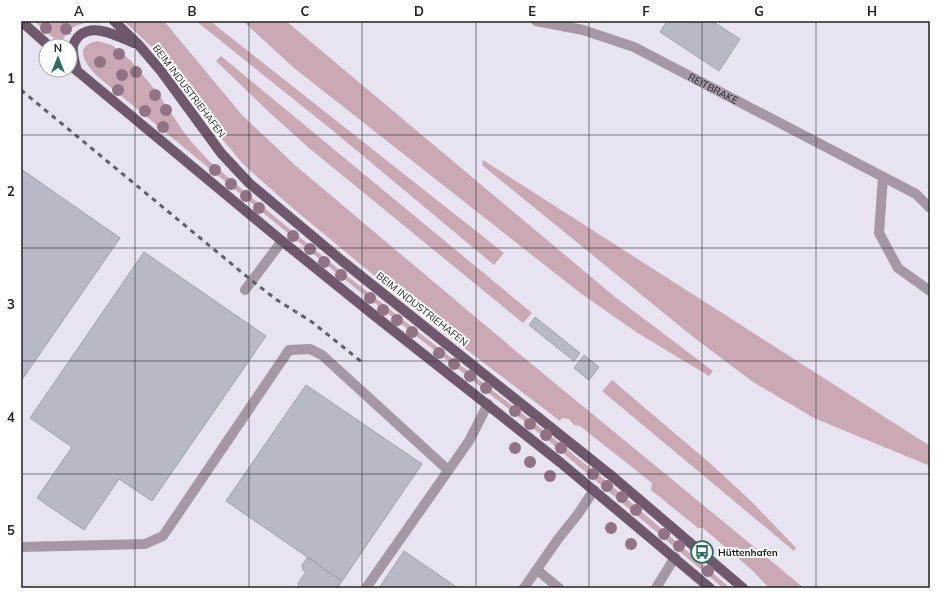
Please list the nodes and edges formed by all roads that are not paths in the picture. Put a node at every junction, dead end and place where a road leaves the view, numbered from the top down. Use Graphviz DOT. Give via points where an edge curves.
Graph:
graph roads {
  1 [pos="21,21"];
  2 [pos="114,21"];
  3 [pos="536,21"];
  4 [pos="40,38"];
  5 [pos="77,38"];
  6 [pos="138,44"];
  7 [pos="78,71"];
  8 [pos="883,177"];
  9 [pos="930,208"];
  10 [pos="282,241"];
  11 [pos="245,290"];
  12 [pos="930,291"];
  13 [pos="488,404"];
  14 [pos="448,470"];
  15 [pos="594,490"];
  16 [pos="21,547"];
  17 [pos="675,558"];
  18 [pos="537,570"];
  19 [pos="366,588"];
  20 [pos="524,588"];
  21 [pos="559,588"];
  22 [pos="656,588"];
  23 [pos="710,588"];
  24 [pos="743,588"];
  1 -- 4 [label="main road"];
  2 -- 6 [label="main road, BEIM INDUSTRIEHAFEN"];
  3 -- 8 [label="street, REITBRAKE" via="582,30 634,47"];
  5 -- 6 [label="main road" via="87,32 103,31"];
  6 -- 24 [label="main road, BEIM INDUSTRIEHAFEN" via="221,153 249,183 341,260 607,472"];
  7 -- 10 [label="main road"];
  8 -- 9 [label="street, REITBRAKE" via="916,194"];
  8 -- 12 [label="street" via="879,233 898,268"];
  10 -- 11 [label="street"];
  10 -- 13 [label="main road"];
  13 -- 14 [label="street" via="469,441"];
  13 -- 15 [label="main road"];
  14 -- 16 [label="street" via="322,355 310,349 289,350 163,536 145,544"];
  14 -- 19 [label="street"];
  15 -- 17 [label="main road"];
  15 -- 18 [label="street"];
  17 -- 22 [label="street"];
  17 -- 23 [label="main road"];
  18 -- 20 [label="street"];
  18 -- 21 [label="street"];
}
